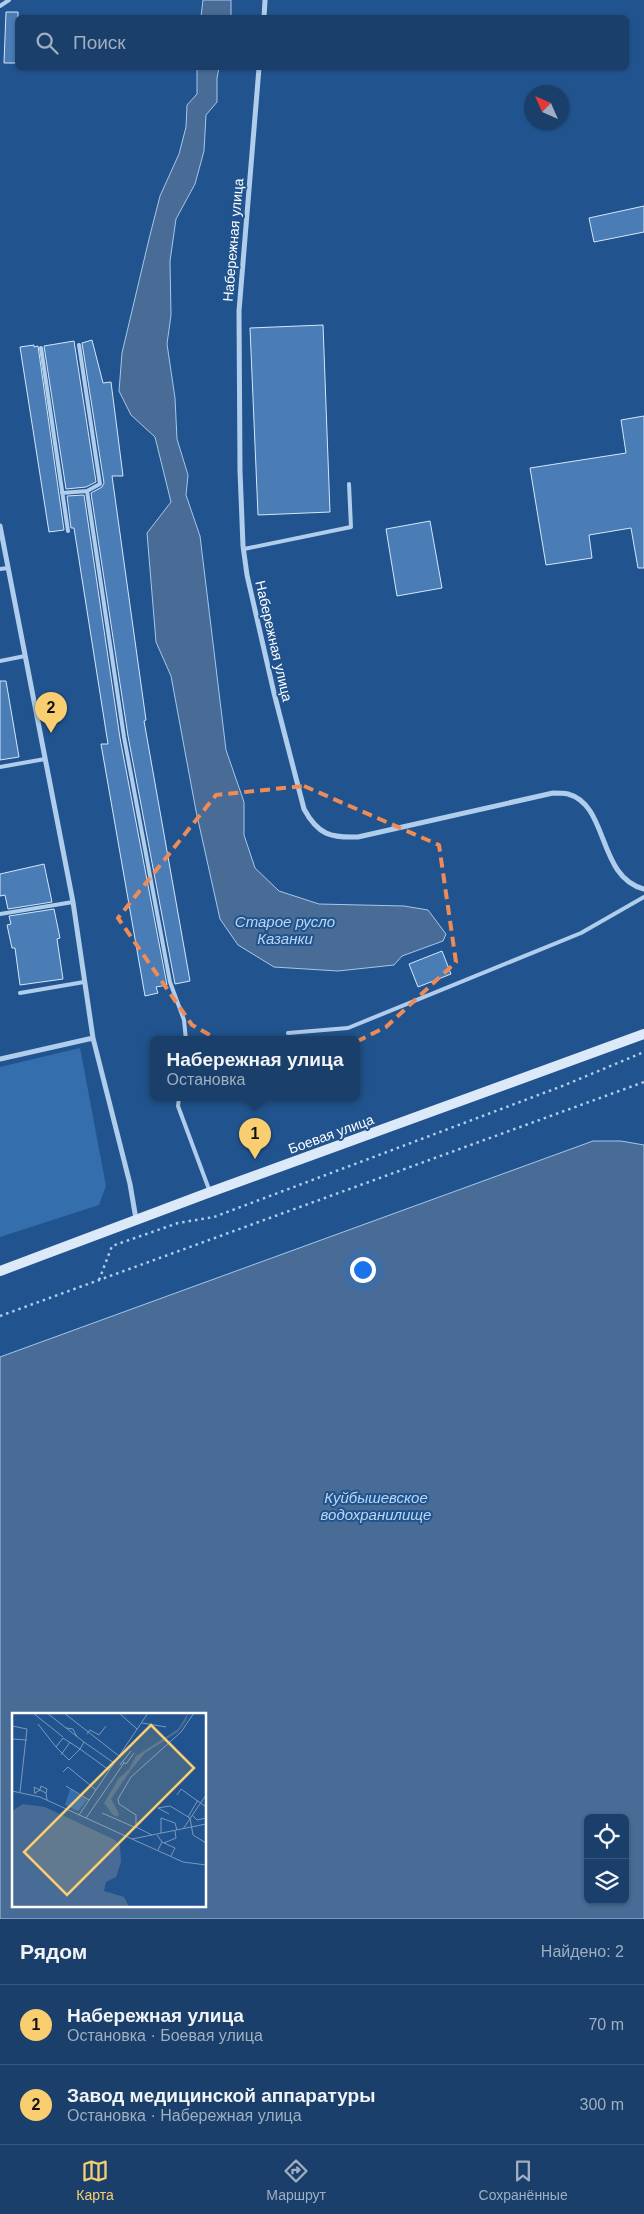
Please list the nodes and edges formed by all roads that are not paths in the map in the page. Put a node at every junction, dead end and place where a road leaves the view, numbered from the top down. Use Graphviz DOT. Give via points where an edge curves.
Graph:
graph roads {
  1 [pos="8,0"];
  2 [pos="265,0"];
  3 [pos="0,6"];
  4 [pos="264,15"];
  5 [pos="259,70"];
  6 [pos="79,345"];
  7 [pos="41,348"];
  8 [pos="349,484"];
  9 [pos="87,491"];
  10 [pos="62,493"];
  11 [pos="0,526"];
  12 [pos="68,531"];
  13 [pos="244,549"];
  14 [pos="8,568"];
  15 [pos="0,569"];
  16 [pos="25,656"];
  17 [pos="0,661"];
  18 [pos="45,759"];
  19 [pos="0,767"];
  20 [pos="644,890"];
  21 [pos="644,897"];
  22 [pos="73,902"];
  23 [pos="0,914"];
  24 [pos="84,982"];
  25 [pos="20,992"];
  26 [pos="288,1033"];
  27 [pos="644,1034"];
  28 [pos="186,1036"];
  29 [pos="93,1038"];
  30 [pos="0,1059"];
  31 [pos="179,1101"];
  32 [pos="210,1192"];
  33 [pos="136,1219"];
  34 [pos="0,1271"];
  1 -- 3 [label="lane"];
  2 -- 4 [label="street"];
  5 -- 13 [label="street, Набережная улица" via="239,311"];
  6 -- 9 [label="lane" via="100,484"];
  7 -- 10 [label="lane"];
  8 -- 13 [label="lane" via="351,527"];
  9 -- 10 [label="lane"];
  9 -- 28 [label="lane" via="124,737 170,982 184,1020"];
  10 -- 12 [label="lane"];
  11 -- 14 [label="street"];
  13 -- 20 [label="street, Набережная улица" via="274,693 304,810 312,823 338,838 358,837 552,793 569,794 582,803 594,818 616,870 627,882"];
  14 -- 15 [label="lane"];
  14 -- 16 [label="street"];
  16 -- 17 [label="lane"];
  16 -- 18 [label="street"];
  18 -- 19 [label="lane"];
  18 -- 22 [label="street"];
  21 -- 26 [label="lane" via="581,933 348,1028"];
  22 -- 23 [label="lane"];
  22 -- 24 [label="street"];
  24 -- 25 [label="lane"];
  24 -- 29 [label="street"];
  27 -- 32 [label="main road, Боевая улица"];
  29 -- 30 [label="street"];
  29 -- 33 [label="street"];
  31 -- 32 [label="lane"];
  32 -- 33 [label="main road, Боевая улица"];
  33 -- 34 [label="main road, Боевая улица"];
}
